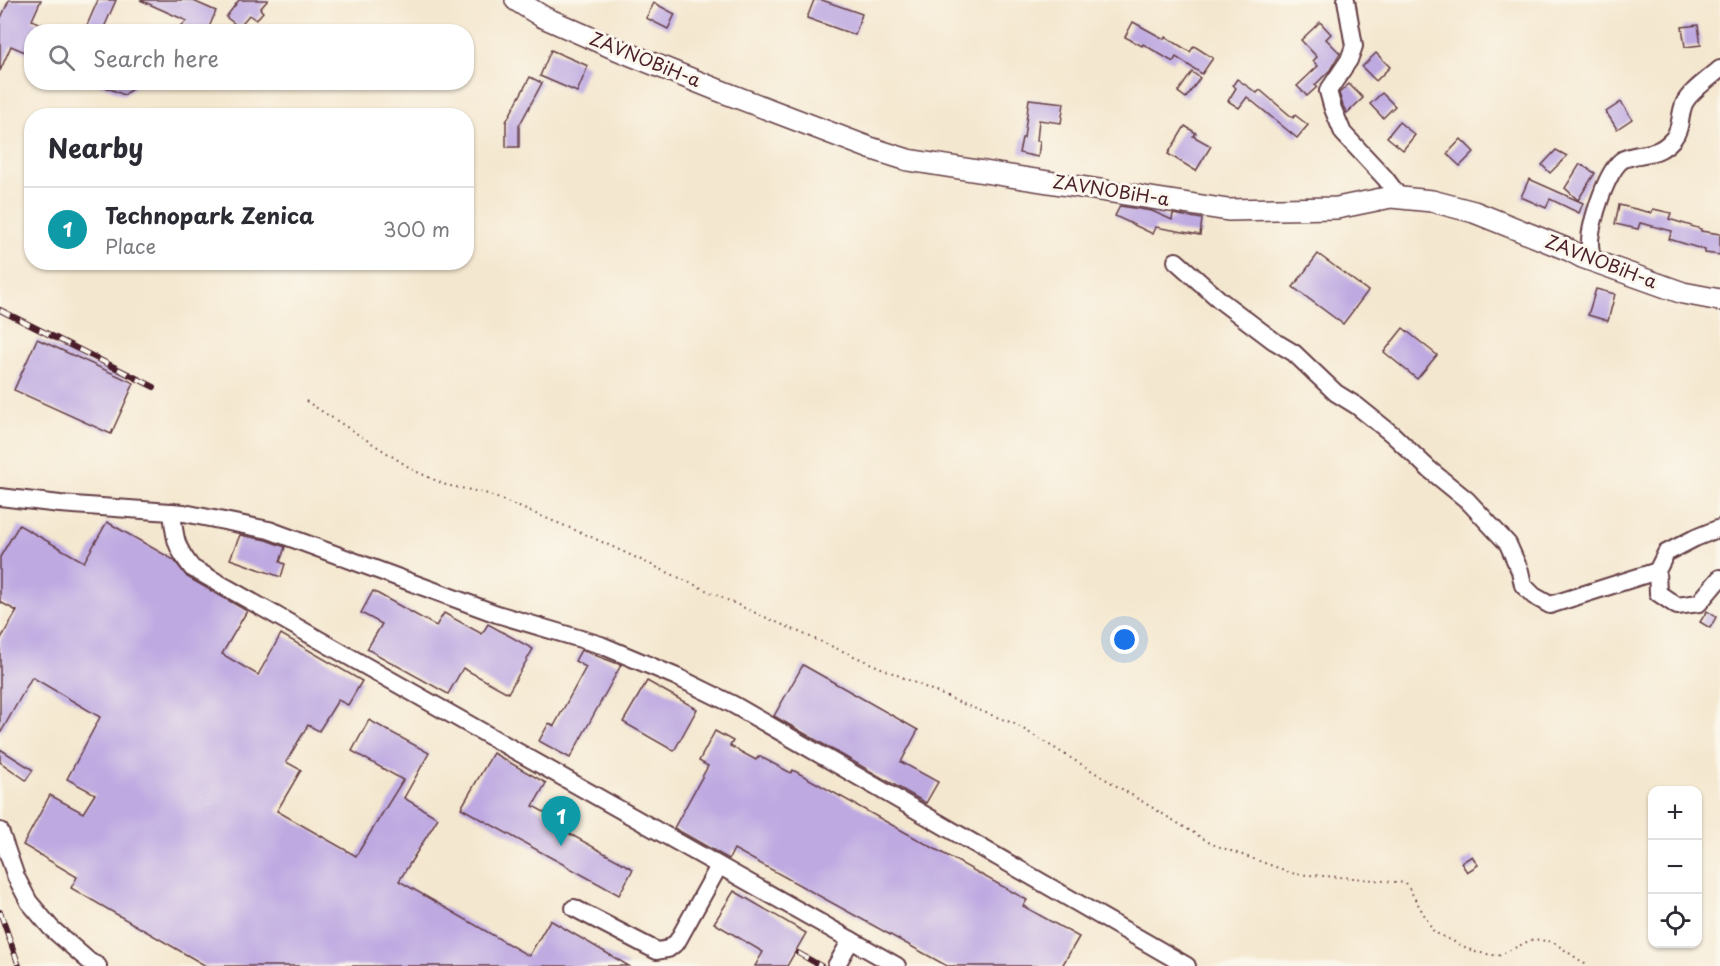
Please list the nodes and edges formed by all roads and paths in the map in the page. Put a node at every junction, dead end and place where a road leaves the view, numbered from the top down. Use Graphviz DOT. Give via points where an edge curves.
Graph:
graph roads {
  1 [pos="516,0"];
  2 [pos="1346,0"];
  3 [pos="1720,69"];
  4 [pos="1400,198"];
  5 [pos="1176,261"];
  6 [pos="1592,261"];
  7 [pos="1720,300"];
  8 [pos="306,401"];
  9 [pos="0,497"];
  10 [pos="172,512"];
  11 [pos="1720,528"];
  12 [pos="1657,572"];
  13 [pos="1720,578"];
  14 [pos="0,831"];
  15 [pos="719,866"];
  16 [pos="574,908"];
  17 [pos="851,940"];
  18 [pos="98,966"];
  19 [pos="836,966"];
  20 [pos="897,966"];
  21 [pos="1187,966"];
  22 [pos="1588,966"];
  1 -- 4 [label="main road, ZAVNOBiH-a" via="543,17 609,46 908,160 1228,210 1337,208"];
  2 -- 4 [label="street" via="1354,46 1328,91 1330,100 1343,133"];
  3 -- 6 [label="street" via="1684,104 1680,129 1666,146 1621,160 1611,173 1602,190 1590,241"];
  4 -- 6 [label="main road, ZAVNOBiH-a" via="1432,201 1474,212"];
  5 -- 12 [label="street" via="1221,301 1294,353 1336,393 1392,434 1467,500 1508,544 1523,585 1534,596 1550,605"];
  6 -- 7 [label="main road, ZAVNOBiH-a" via="1683,293"];
  8 -- 22 [label="path" via="415,471 447,485 485,493 957,702 1015,724 1212,844 1295,874 1406,883 1434,932 1475,952 1498,956 1533,939 1553,942"];
  9 -- 10 [label="street"];
  10 -- 15 [label="street" via="176,543 192,568"];
  10 -- 21 [label="street" via="277,533 497,614 601,645 677,677 775,728"];
  11 -- 12 [label="street" via="1666,554"];
  12 -- 13 [label="street" via="1658,593 1677,606 1699,603"];
  14 -- 18 [label="street" via="29,902 51,928"];
  15 -- 16 [label="street" via="676,942 668,949 657,951"];
  15 -- 17 [label="street"];
  17 -- 19 [label="street"];
  17 -- 20 [label="street"];
}
